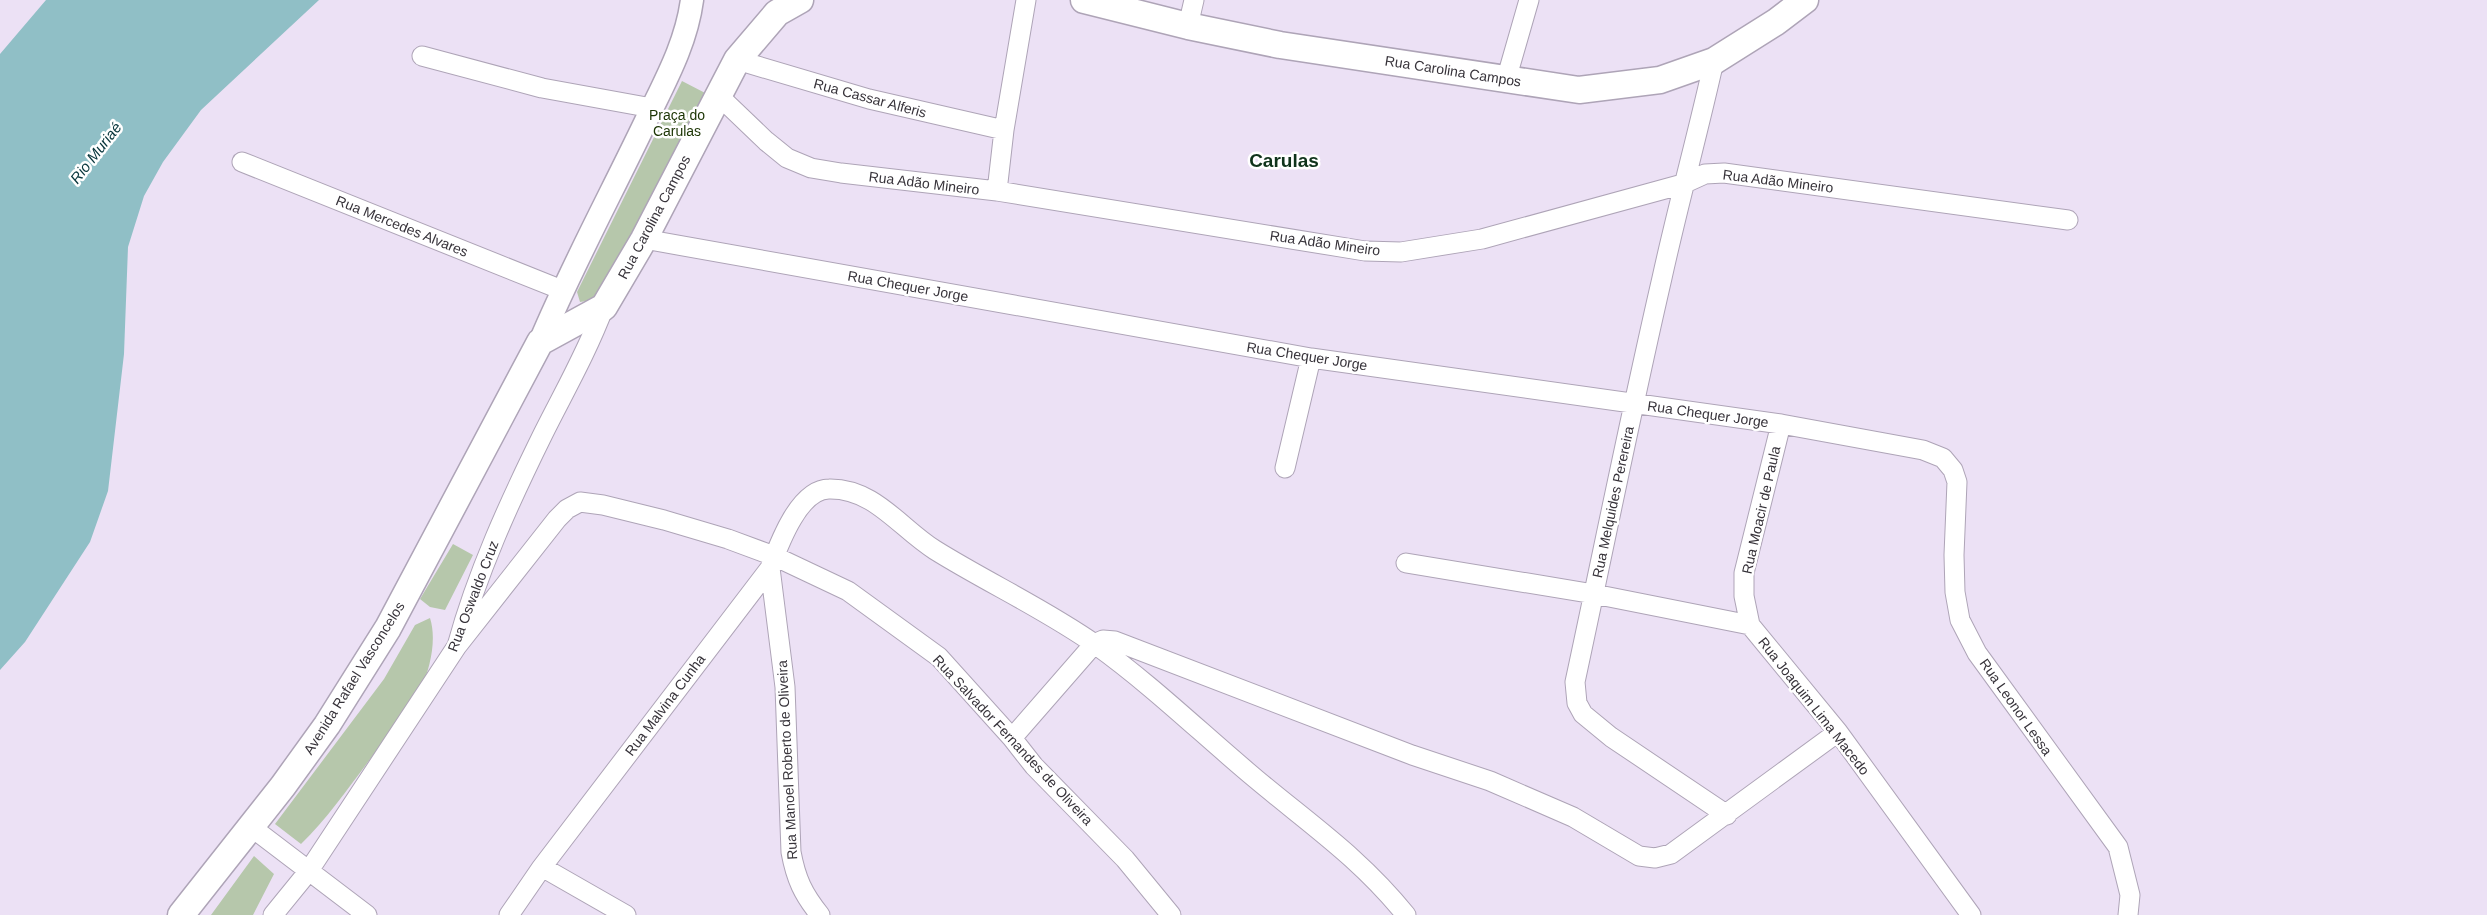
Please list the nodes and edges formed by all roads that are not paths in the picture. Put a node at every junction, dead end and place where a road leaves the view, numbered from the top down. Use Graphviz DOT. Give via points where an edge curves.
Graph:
graph roads {
  1 [pos="692,0"];
  2 [pos="800,0"];
  3 [pos="1026,0"];
  4 [pos="1084,0"];
  5 [pos="1194,0"];
  6 [pos="1529,0"];
  7 [pos="1805,0"];
  8 [pos="1188,26"];
  9 [pos="422,56"];
  10 [pos="737,60"];
  11 [pos="1714,61"];
  12 [pos="1506,80"];
  13 [pos="718,96"];
  14 [pos="652,108"];
  15 [pos="1004,130"];
  16 [pos="242,162"];
  17 [pos="1683,184"];
  18 [pos="997,191"];
  19 [pos="2068,220"];
  20 [pos="644,239"];
  21 [pos="562,290"];
  22 [pos="604,307"];
  23 [pos="540,342"];
  24 [pos="1311,358"];
  25 [pos="1633,404"];
  26 [pos="1781,424"];
  27 [pos="1285,468"];
  28 [pos="1958,482"];
  29 [pos="772,562"];
  30 [pos="1406,563"];
  31 [pos="1594,594"];
  32 [pos="1750,625"];
  33 [pos="1094,644"];
  34 [pos="458,646"];
  35 [pos="1838,732"];
  36 [pos="1012,738"];
  37 [pos="1727,815"];
  38 [pos="250,826"];
  39 [pos="542,868"];
  40 [pos="308,872"];
  41 [pos="181,915"];
  42 [pos="273,915"];
  43 [pos="367,915"];
  44 [pos="509,915"];
  45 [pos="625,915"];
  46 [pos="820,915"];
  47 [pos="1171,915"];
  48 [pos="1406,915"];
  49 [pos="1971,915"];
  50 [pos="2128,915"];
  1 -- 14 [label="street" via="682,45"];
  2 -- 10 [label="main road, Rua Carolina Campos" via="777,13"];
  3 -- 15 [label="street"];
  4 -- 8 [label="main road, Rua Carolina Campos"];
  5 -- 8 [label="street"];
  6 -- 12 [label="street"];
  7 -- 11 [label="main road, Rua Carolina Campos"];
  8 -- 12 [label="main road, Rua Carolina Campos" via="1280,45"];
  9 -- 14 [label="street" via="542,88"];
  10 -- 13 [label="main road, Rua Carolina Campos"];
  10 -- 15 [label="street, Rua Cassar Alferis" via="869,99"];
  11 -- 12 [label="main road, Rua Carolina Campos" via="1660,80 1579,90"];
  11 -- 17 [label="street, Rua Melquides Perereira"];
  13 -- 18 [label="street, Rua Adão Mineiro" via="787,158 811,168"];
  13 -- 20 [label="main road, Rua Carolina Campos"];
  14 -- 21 [label="street"];
  15 -- 18 [label="street"];
  16 -- 21 [label="street, Rua Mercedes Alvares"];
  17 -- 18 [label="street, Rua Adão Mineiro" via="1482,239 1401,252 1365,251"];
  17 -- 19 [label="street, Rua Adão Mineiro" via="1705,174 1741,174"];
  17 -- 25 [label="street, Rua Melquides Perereira"];
  20 -- 22 [label="main road, Rua Carolina Campos"];
  20 -- 24 [label="street, Rua Chequer Jorge"];
  21 -- 23 [label="street"];
  22 -- 23 [label="main road"];
  22 -- 34 [label="street, Rua Oswaldo Cruz" via="584,357 502,521 467,612"];
  23 -- 38 [label="main road, Avenida Rafael Vasconcelos" via="388,628 327,725"];
  24 -- 25 [label="street, Rua Chequer Jorge"];
  24 -- 27 [label="street"];
  25 -- 26 [label="street, Rua Chequer Jorge"];
  25 -- 31 [label="street, Rua Melquides Perereira"];
  26 -- 28 [label="street, Rua Chequer Jorge" via="1923,450 1944,458"];
  26 -- 32 [label="street, Rua Moacir de Paula" via="1744,573 1744,596"];
  28 -- 50 [label="street, Rua Leonor Lessa" via="1954,555 1960,620 1977,653 2118,847 2130,895"];
  29 -- 33 [label="street, Rua Malvina Cunha" via="793,518 814,492 828,488 854,491 882,507 932,548"];
  29 -- 34 [label="street, Rua Salvador Fernandes de Oliveira" via="728,539 664,520 580,502 557,520"];
  29 -- 36 [label="street, Rua Salvador Fernandes de Oliveira" via="848,591 939,657"];
  29 -- 39 [label="street, Rua Malvina Cunha"];
  29 -- 46 [label="street, Rua Manoel Roberto de Oliveira" via="785,687 791,852 796,877"];
  30 -- 31 [label="street"];
  31 -- 32 [label="street, Rua Joaquim Lima Macedo"];
  31 -- 37 [label="street, Rua Melquides Perereira" via="1575,682 1577,703 1583,714 1611,737"];
  32 -- 35 [label="street, Rua Joaquim Lima Macedo"];
  33 -- 36 [label="street"];
  33 -- 37 [label="street" via="1103,640 1115,641 1412,755 1490,781 1573,817 1639,856 1655,858 1670,854"];
  33 -- 48 [label="street" via="1147,683 1256,779 1350,854 1381,884"];
  34 -- 40 [label="street, Rua Oswaldo Cruz"];
  35 -- 37 [label="street"];
  35 -- 49 [label="street, Rua Joaquim Lima Macedo"];
  36 -- 47 [label="street, Rua Salvador Fernandes de Oliveira" via="1034,766 1125,859"];
  38 -- 40 [label="street"];
  38 -- 41 [label="main road, Avenida Rafael Vasconcelos"];
  39 -- 44 [label="street, Rua Malvina Cunha"];
  39 -- 45 [label="street"];
  40 -- 42 [label="street, Rua Oswaldo Cruz"];
  40 -- 43 [label="street"];
}
